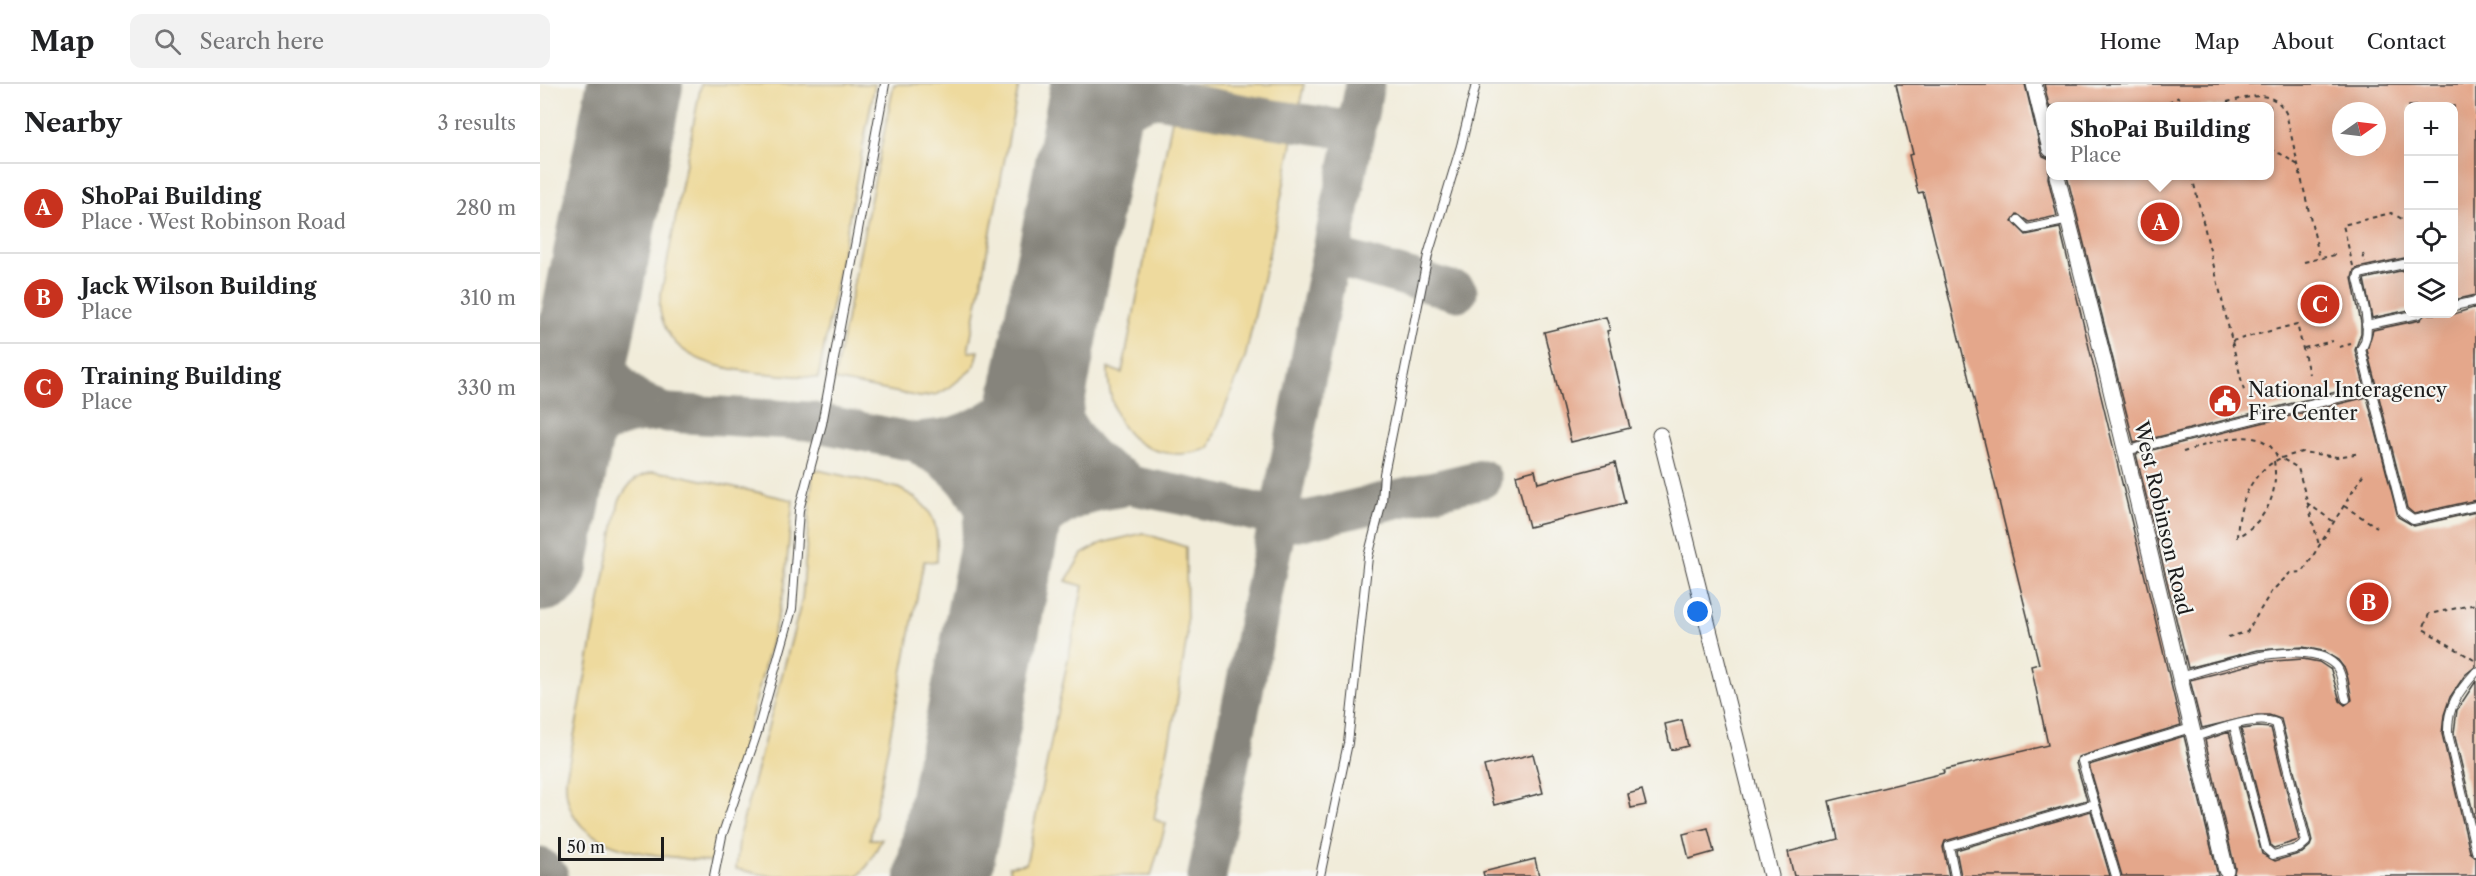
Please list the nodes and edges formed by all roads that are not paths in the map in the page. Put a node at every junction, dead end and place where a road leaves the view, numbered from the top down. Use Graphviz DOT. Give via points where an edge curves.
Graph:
graph roads {
  1 [pos="885,84"];
  2 [pos="1476,84"];
  3 [pos="2034,84"];
  4 [pos="2046,133"];
  5 [pos="2058,180"];
  6 [pos="2018,220"];
  7 [pos="2068,220"];
  8 [pos="2404,264"];
  9 [pos="2476,302"];
  10 [pos="2458,305"];
  11 [pos="2404,317"];
  12 [pos="2366,325"];
  13 [pos="2370,390"];
  14 [pos="1660,435"];
  15 [pos="2125,451"];
  16 [pos="2476,506"];
  17 [pos="2476,672"];
  18 [pos="2179,676"];
  19 [pos="2346,699"];
  20 [pos="2234,726"];
  21 [pos="2192,732"];
  22 [pos="2094,804"];
  23 [pos="2476,851"];
  24 [pos="2226,873"];
  25 [pos="714,876"];
  26 [pos="1320,876"];
  27 [pos="1771,876"];
  28 [pos="1955,876"];
  29 [pos="2116,876"];
  1 -- 25 [label="lane" via="822,424 799,510 792,609 757,733 722,836"];
  2 -- 26 [label="lane" via="1428,255 1384,474 1382,502 1368,557 1348,743"];
  3 -- 4 [label="street"];
  5 -- 7 [label="street, West Robinson Road"];
  6 -- 7 [label="lane" via="2027,229"];
  7 -- 15 [label="street, West Robinson Road"];
  8 -- 12 [label="lane" via="2359,274"];
  9 -- 10 [label="lane"];
  11 -- 12 [label="lane"];
  12 -- 13 [label="lane" via="2361,350"];
  13 -- 15 [label="lane"];
  13 -- 16 [label="lane" via="2402,512 2413,520"];
  14 -- 27 [label="street"];
  15 -- 18 [label="street, West Robinson Road"];
  17 -- 23 [label="lane" via="2459,690 2447,719"];
  18 -- 19 [label="lane" via="2268,654 2307,652 2337,666"];
  18 -- 21 [label="street, West Robinson Road"];
  20 -- 20 [label="lane" via="2268,719 2276,723 2306,842 2299,848 2273,855 2266,849"];
  20 -- 21 [label="lane"];
  21 -- 22 [label="lane" via="2082,761"];
  21 -- 24 [label="street, West Robinson Road"];
  22 -- 28 [label="lane" via="1949,846"];
  22 -- 29 [label="lane"];
}
